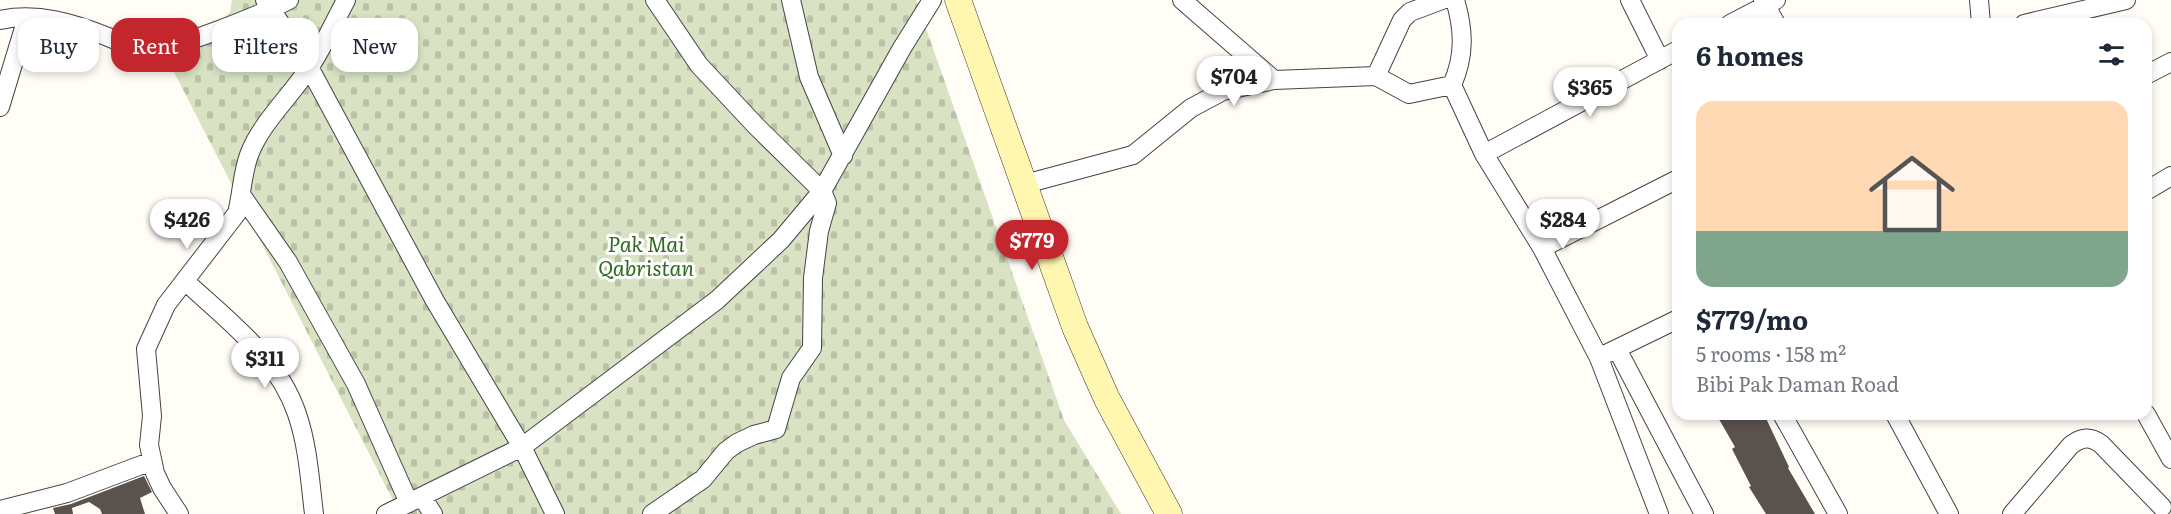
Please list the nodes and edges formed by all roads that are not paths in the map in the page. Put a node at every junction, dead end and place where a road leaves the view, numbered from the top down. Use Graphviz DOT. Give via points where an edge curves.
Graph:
graph roads {
  1 [pos="289,0"];
  2 [pos="346,0"];
  3 [pos="655,0"];
  4 [pos="791,0"];
  5 [pos="932,0"];
  6 [pos="958,0"];
  7 [pos="1182,0"];
  8 [pos="1442,0"];
  9 [pos="1455,0"];
  10 [pos="1630,0"];
  11 [pos="1979,0"];
  12 [pos="2126,0"];
  13 [pos="1768,2"];
  14 [pos="268,5"];
  15 [pos="276,18"];
  16 [pos="1740,18"];
  17 [pos="1774,18"];
  18 [pos="1981,18"];
  19 [pos="2050,18"];
  20 [pos="18,19"];
  21 [pos="0,20"];
  22 [pos="99,33"];
  23 [pos="18,48"];
  24 [pos="319,50"];
  25 [pos="1672,53"];
  26 [pos="1660,60"];
  27 [pos="2171,62"];
  28 [pos="306,72"];
  29 [pos="311,72"];
  30 [pos="2152,72"];
  31 [pos="1376,76"];
  32 [pos="1274,80"];
  33 [pos="1452,85"];
  34 [pos="0,107"];
  35 [pos="1484,154"];
  36 [pos="843,156"];
  37 [pos="2171,176"];
  38 [pos="1672,182"];
  39 [pos="1025,184"];
  40 [pos="2152,187"];
  41 [pos="822,191"];
  42 [pos="242,196"];
  43 [pos="1542,248"];
  44 [pos="185,281"];
  45 [pos="1672,322"];
  46 [pos="1617,349"];
  47 [pos="1599,358"];
  48 [pos="1785,420"];
  49 [pos="1898,420"];
  50 [pos="2149,420"];
  51 [pos="522,447"];
  52 [pos="2171,459"];
  53 [pos="152,461"];
  54 [pos="416,500"];
  55 [pos="2163,506"];
  56 [pos="0,510"];
  57 [pos="179,514"];
  58 [pos="314,514"];
  59 [pos="386,514"];
  60 [pos="433,514"];
  61 [pos="555,514"];
  62 [pos="652,514"];
  63 [pos="1169,514"];
  64 [pos="1659,514"];
  65 [pos="1704,514"];
  66 [pos="1838,514"];
  67 [pos="1949,514"];
  68 [pos="2012,514"];
  1 -- 14 [label="street"];
  2 -- 24 [label="street"];
  3 -- 41 [label="street" via="699,65"];
  4 -- 36 [label="street" via="809,77"];
  5 -- 36 [label="street"];
  6 -- 39 [label="street"];
  7 -- 32 [label="street"];
  8 -- 31 [label="street" via="1410,12 1402,20"];
  9 -- 33 [label="street" via="1463,44"];
  10 -- 26 [label="street"];
  11 -- 18 [label="street"];
  12 -- 19 [label="street"];
  13 -- 16 [label="street"];
  13 -- 17 [label="street"];
  14 -- 15 [label="street"];
  14 -- 22 [label="street" via="251,19 144,51"];
  20 -- 21 [label="street"];
  23 -- 34 [label="street"];
  25 -- 26 [label="street"];
  26 -- 35 [label="street"];
  27 -- 30 [label="street"];
  28 -- 42 [label="street" via="249,153"];
  29 -- 51 [label="street" via="435,301"];
  31 -- 32 [label="street"];
  31 -- 33 [label="street" via="1409,94"];
  32 -- 39 [label="street" via="1223,91 1191,108 1133,155"];
  33 -- 35 [label="street"];
  35 -- 43 [label="street"];
  36 -- 41 [label="street"];
  37 -- 40 [label="street"];
  38 -- 43 [label="street"];
  39 -- 63 [label="street" via="1075,327 1107,399"];
  41 -- 51 [label="street" via="781,240 717,300"];
  41 -- 62 [label="street" via="827,203 813,278 812,348 791,378 776,429 737,443 703,479"];
  42 -- 44 [label="street" via="237,213"];
  42 -- 54 [label="street" via="288,262"];
  43 -- 47 [label="street"];
  44 -- 53 [label="street" via="166,305 146,349"];
  44 -- 58 [label="street" via="253,343 290,396 305,445"];
  45 -- 46 [label="street"];
  46 -- 47 [label="street"];
  46 -- 65 [label="street"];
  47 -- 64 [label="street"];
  48 -- 66 [label="street"];
  49 -- 67 [label="street"];
  50 -- 52 [label="street"];
  51 -- 54 [label="street"];
  51 -- 61 [label="street"];
  53 -- 56 [label="street" via="67,493"];
  53 -- 57 [label="street" via="162,488"];
  54 -- 59 [label="street"];
  54 -- 60 [label="street"];
  55 -- 68 [label="street" via="2101,444 2088,438 2071,445"];
}
